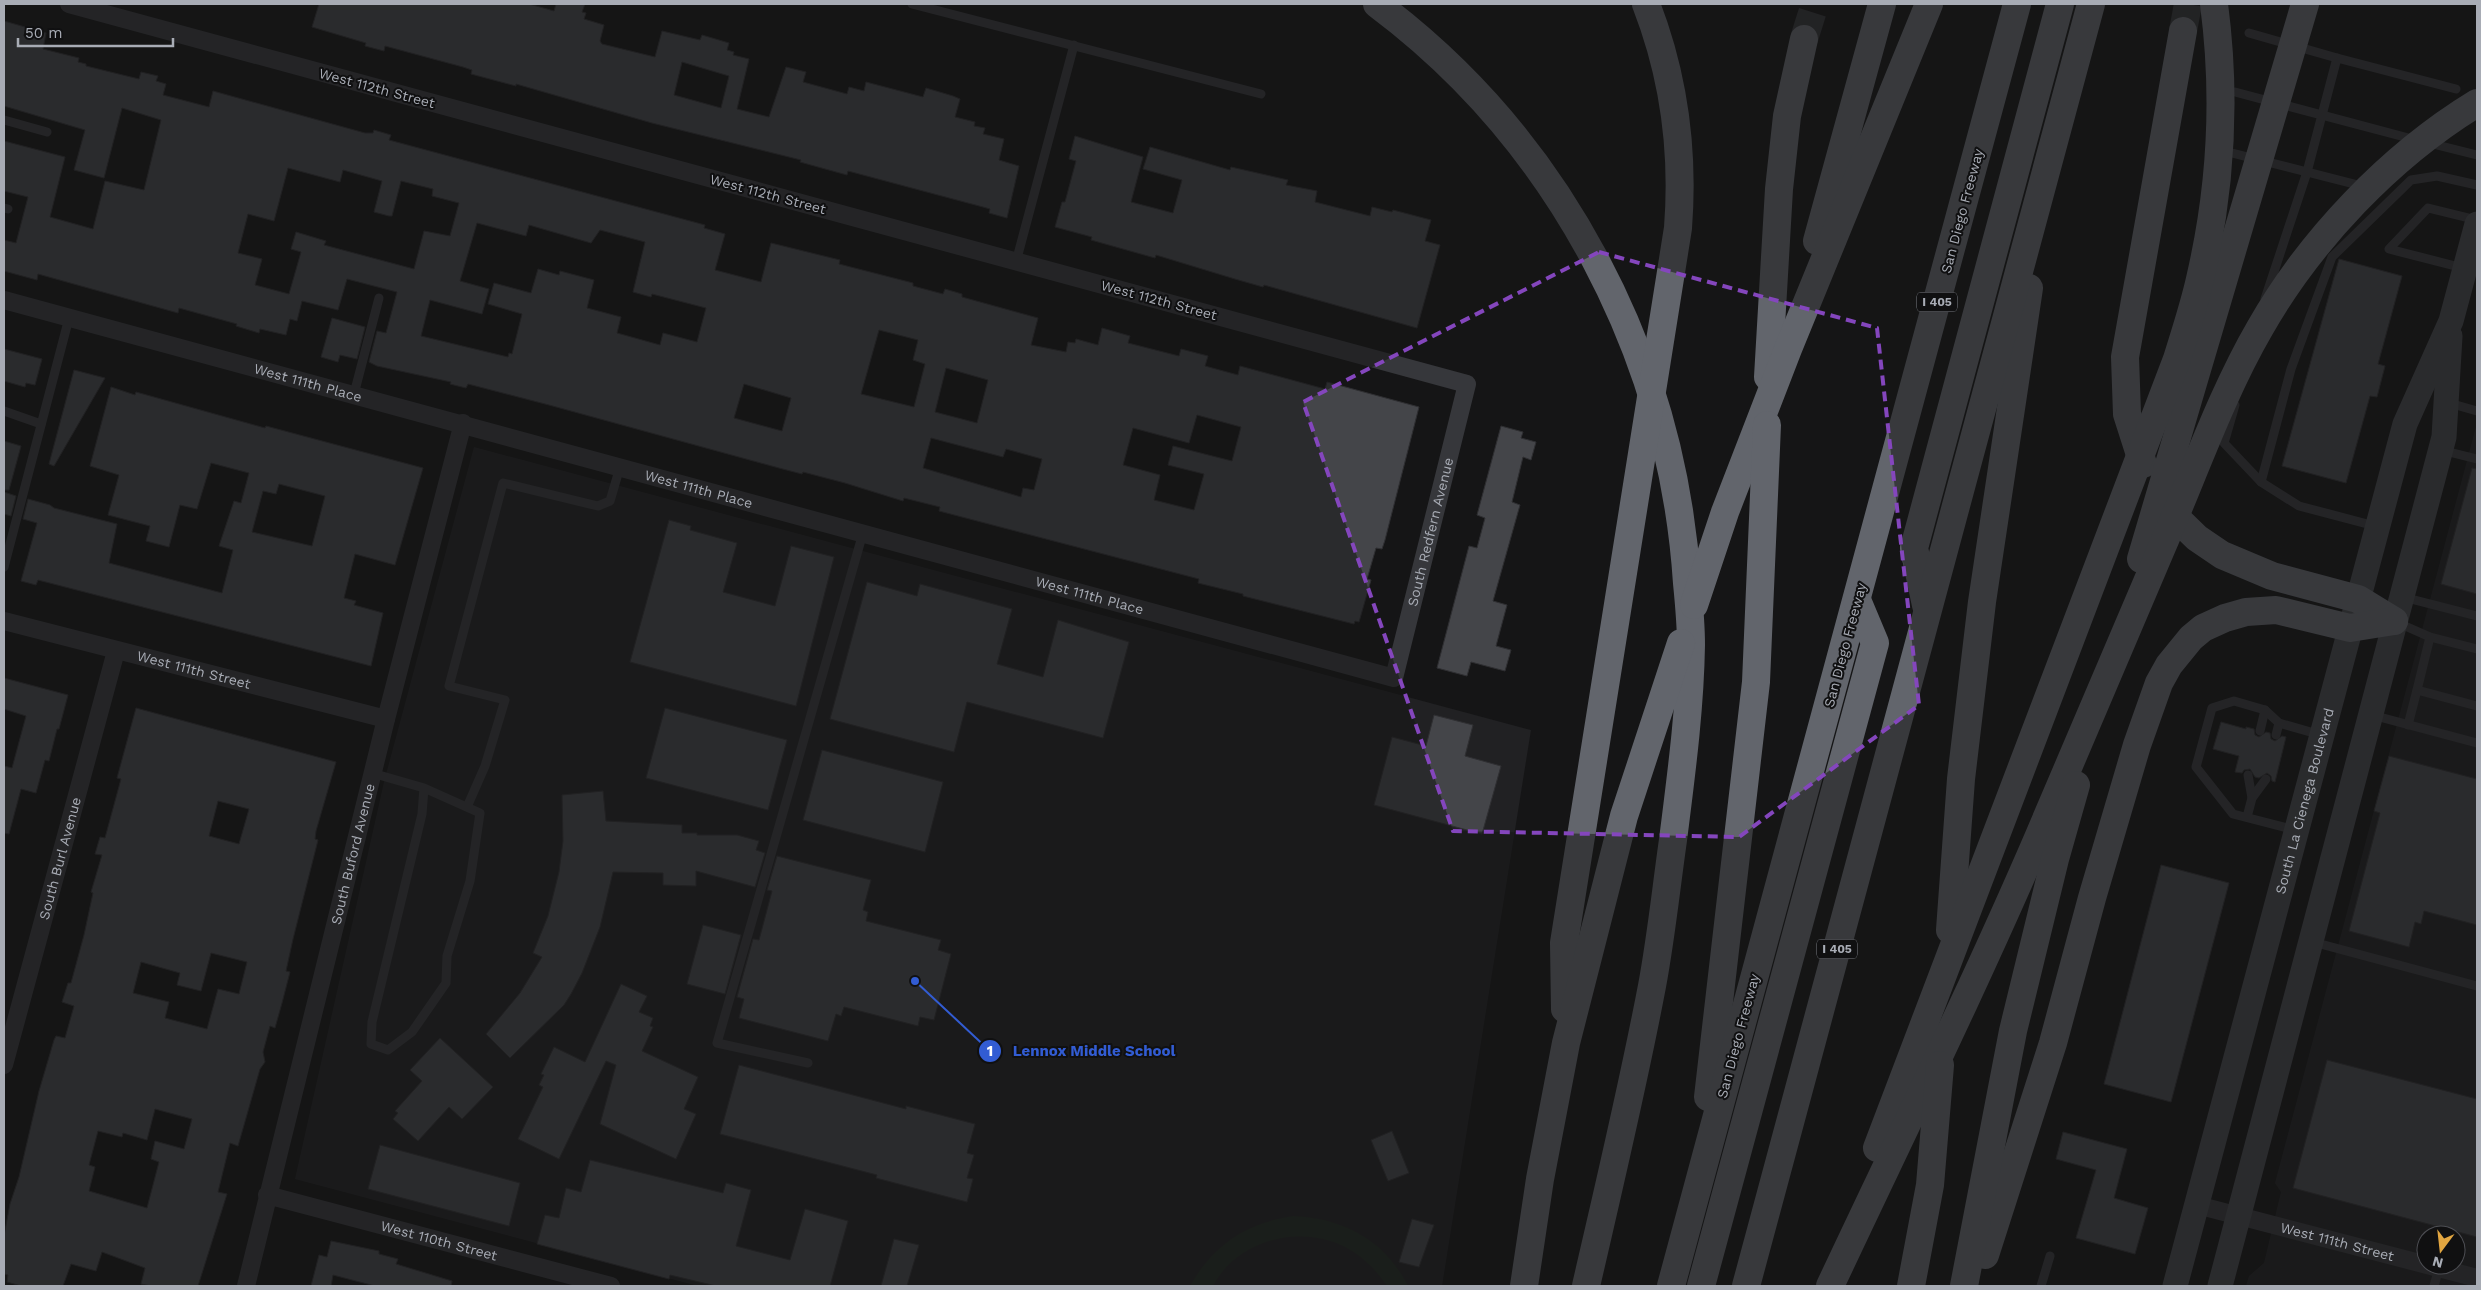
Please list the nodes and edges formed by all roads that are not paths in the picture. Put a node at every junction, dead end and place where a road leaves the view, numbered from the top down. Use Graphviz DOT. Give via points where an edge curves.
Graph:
graph roads {
  1 [pos="68,4"];
  2 [pos="912,4"];
  3 [pos="1376,4"];
  4 [pos="1646,4"];
  5 [pos="1882,4"];
  6 [pos="1929,4"];
  7 [pos="2017,4"];
  8 [pos="2060,4"];
  9 [pos="2091,4"];
  10 [pos="2214,4"];
  11 [pos="2305,4"];
  12 [pos="2183,31"];
  13 [pos="2249,33"];
  14 [pos="1804,39"];
  15 [pos="1074,45"];
  16 [pos="2337,58"];
  17 [pos="2235,92"];
  18 [pos="1262,94"];
  19 [pos="2467,96"];
  20 [pos="2322,116"];
  21 [pos="4,120"];
  22 [pos="48,132"];
  23 [pos="2224,151"];
  24 [pos="2477,155"];
  25 [pos="2049,156"];
  26 [pos="2308,172"];
  27 [pos="2477,185"];
  28 [pos="2362,186"];
  29 [pos="2477,222"];
  30 [pos="2471,255"];
  31 [pos="1016,262"];
  32 [pos="378,298"];
  33 [pos="4,300"];
  34 [pos="69,318"];
  35 [pos="2451,321"];
  36 [pos="1788,349"];
  37 [pos="1468,384"];
  38 [pos="354,394"];
  39 [pos="2446,402"];
  40 [pos="4,411"];
  41 [pos="2477,411"];
  42 [pos="41,424"];
  43 [pos="463,424"];
  44 [pos="2440,449"];
  45 [pos="2477,459"];
  46 [pos="620,466"];
  47 [pos="2261,482"];
  48 [pos="2377,527"];
  49 [pos="863,533"];
  50 [pos="4,567"];
  51 [pos="2358,599"];
  52 [pos="1857,600"];
  53 [pos="2397,609"];
  54 [pos="1927,612"];
  55 [pos="2477,616"];
  56 [pos="4,621"];
  57 [pos="2350,628"];
  58 [pos="2430,637"];
  59 [pos="2477,649"];
  60 [pos="116,652"];
  61 [pos="1394,678"];
  62 [pos="2417,690"];
  63 [pos="2477,706"];
  64 [pos="2265,710"];
  65 [pos="2370,714"];
  66 [pos="386,719"];
  67 [pos="2279,723"];
  68 [pos="2408,724"];
  69 [pos="2260,731"];
  70 [pos="2276,735"];
  71 [pos="2321,735"];
  72 [pos="2477,743"];
  73 [pos="372,773"];
  74 [pos="2248,775"];
  75 [pos="2266,779"];
  76 [pos="424,788"];
  77 [pos="2252,798"];
  78 [pos="467,807"];
  79 [pos="2247,817"];
  80 [pos="2295,830"];
  81 [pos="2310,941"];
  82 [pos="2477,986"];
  83 [pos="1566,1043"];
  84 [pos="808,1063"];
  85 [pos="4,1065"];
  86 [pos="1698,1183"];
  87 [pos="267,1196"];
  88 [pos="2197,1205"];
  89 [pos="2239,1216"];
  90 [pos="2050,1256"];
  91 [pos="2416,1262"];
  92 [pos="246,1286"];
  93 [pos="611,1286"];
  94 [pos="1524,1286"];
  95 [pos="1586,1286"];
  96 [pos="1671,1286"];
  97 [pos="1701,1286"];
  98 [pos="1746,1286"];
  99 [pos="1830,1286"];
  100 [pos="1912,1286"];
  101 [pos="1964,1286"];
  102 [pos="1975,1286"];
  103 [pos="2041,1286"];
  104 [pos="2175,1286"];
  105 [pos="2220,1286"];
  1 -- 31 [label="street, West 112th Street"];
  2 -- 15 [label="lane"];
  3 -- 95 [label="highway" via="1409,28 1486,102 1521,144 1586,240 1614,293 1639,353 1671,467 1682,525 1691,644 1680,784 1652,981"];
  4 -- 83 [label="highway" via="1664,57 1676,120 1681,189 1678,228 1564,943"];
  5 -- 36 [label="highway"];
  6 -- 36 [label="highway"];
  7 -- 52 [label="highway, San Diego Freeway / I 405"];
  8 -- 54 [label="highway" via="1914,548"];
  9 -- 25 [label="highway, I 405"];
  10 -- 99 [label="highway" via="2221,86 2218,167 2200,280 2177,359 1895,1098"];
  11 -- 101 [label="highway" via="2055,859 2013,1031"];
  12 -- 51 [label="highway" via="2125,357 2127,414 2136,447 2156,497 2197,538 2222,554 2272,576"];
  13 -- 16 [label="lane"];
  14 -- 86 [label="highway" via="1787,116 1779,188 1756,682"];
  15 -- 18 [label="lane"];
  15 -- 31 [label="lane"];
  16 -- 19 [label="lane"];
  16 -- 20 [label="lane"];
  17 -- 20 [label="lane"];
  19 -- 99 [label="highway" via="2458,115 2379,179 2314,248 2259,329 2202,452 2019,882"];
  20 -- 24 [label="lane"];
  20 -- 26 [label="lane"];
  21 -- 22 [label="lane"];
  23 -- 26 [label="lane"];
  25 -- 54 [label="highway, I 405"];
  25 -- 100 [label="highway" via="1982,602 1961,779 1930,1185"];
  26 -- 28 [label="lane"];
  26 -- 47 [label="lane" via="2268,288 2224,443"];
  27 -- 47 [label="lane" via="2437,176 2412,180 2332,257 2291,369"];
  29 -- 30 [label="main road, South La Cienega Boulevard"];
  29 -- 30 [label="lane" via="2428,208 2389,249"];
  30 -- 35 [label="main road, South La Cienega Boulevard"];
  31 -- 37 [label="street, West 112th Street"];
  32 -- 38 [label="lane"];
  33 -- 34 [label="street, West 111th Place"];
  34 -- 38 [label="street, West 111th Place"];
  34 -- 42 [label="lane"];
  35 -- 39 [label="main road, South La Cienega Boulevard"];
  35 -- 48 [label="main road, South La Cienega Boulevard" via="2405,424"];
  36 -- 83 [label="highway" via="1725,512 1624,816"];
  37 -- 61 [label="street, South Redfern Avenue"];
  38 -- 43 [label="street, West 111th Place"];
  39 -- 41 [label="lane"];
  39 -- 44 [label="main road, South La Cienega Boulevard"];
  40 -- 42 [label="lane"];
  42 -- 50 [label="lane"];
  43 -- 46 [label="street, West 111th Place"];
  43 -- 66 [label="street, South Buford Avenue"];
  44 -- 45 [label="lane"];
  44 -- 53 [label="main road, South La Cienega Boulevard"];
  46 -- 49 [label="street, West 111th Place"];
  46 -- 78 [label="lane" via="610,501 598,506 503,482 449,686 505,700 485,766"];
  47 -- 48 [label="lane" via="2298,506"];
  48 -- 51 [label="main road, South La Cienega Boulevard"];
  49 -- 61 [label="street, West 111th Place"];
  49 -- 84 [label="lane" via="717,1043"];
  51 -- 53 [label="highway"];
  51 -- 57 [label="main road, South La Cienega Boulevard"];
  52 -- 86 [label="highway, San Diego Freeway / I 405"];
  52 -- 97 [label="highway" via="1875,643"];
  53 -- 55 [label="lane"];
  53 -- 57 [label="highway"];
  53 -- 58 [label="lane"];
  53 -- 65 [label="main road, South La Cienega Boulevard"];
  54 -- 98 [label="highway, I 405"];
  56 -- 60 [label="street, West 111th Street"];
  57 -- 71 [label="main road, South La Cienega Boulevard"];
  57 -- 102 [label="highway" via="2276,610 2246,612 2225,618 2203,628 2191,638 2159,683 2137,745 2053,1043"];
  58 -- 59 [label="lane"];
  58 -- 62 [label="lane"];
  60 -- 66 [label="street, West 111th Street"];
  60 -- 85 [label="street, South Burl Avenue"];
  62 -- 63 [label="lane"];
  62 -- 68 [label="lane"];
  64 -- 67 [label="lane"];
  64 -- 69 [label="lane"];
  64 -- 79 [label="lane" via="2234,701 2212,708 2196,767 2233,814"];
  65 -- 68 [label="lane"];
  65 -- 81 [label="main road, South La Cienega Boulevard"];
  66 -- 73 [label="street, South Buford Avenue"];
  67 -- 70 [label="lane"];
  67 -- 71 [label="lane"];
  68 -- 72 [label="lane"];
  71 -- 80 [label="main road, South La Cienega Boulevard"];
  73 -- 76 [label="lane"];
  73 -- 87 [label="street, South Buford Avenue"];
  74 -- 77 [label="lane"];
  75 -- 77 [label="lane"];
  76 -- 78 [label="lane"];
  76 -- 78 [label="lane" via="422,814 372,1022 371,1044 388,1050 412,1032 446,983 447,956 470,882 480,813"];
  77 -- 79 [label="lane"];
  79 -- 80 [label="lane"];
  80 -- 88 [label="main road, South La Cienega Boulevard"];
  81 -- 82 [label="lane"];
  81 -- 89 [label="main road, South La Cienega Boulevard"];
  83 -- 94 [label="highway"];
  86 -- 96 [label="highway, San Diego Freeway / I 405"];
  87 -- 92 [label="street, South Buford Avenue"];
  87 -- 93 [label="street, West 110th Street"];
  88 -- 89 [label="street, West 111th Street"];
  88 -- 104 [label="main road, South La Cienega Boulevard"];
  89 -- 91 [label="street, West 111th Street"];
  89 -- 105 [label="main road, South La Cienega Boulevard"];
  90 -- 103 [label="lane"];
}
